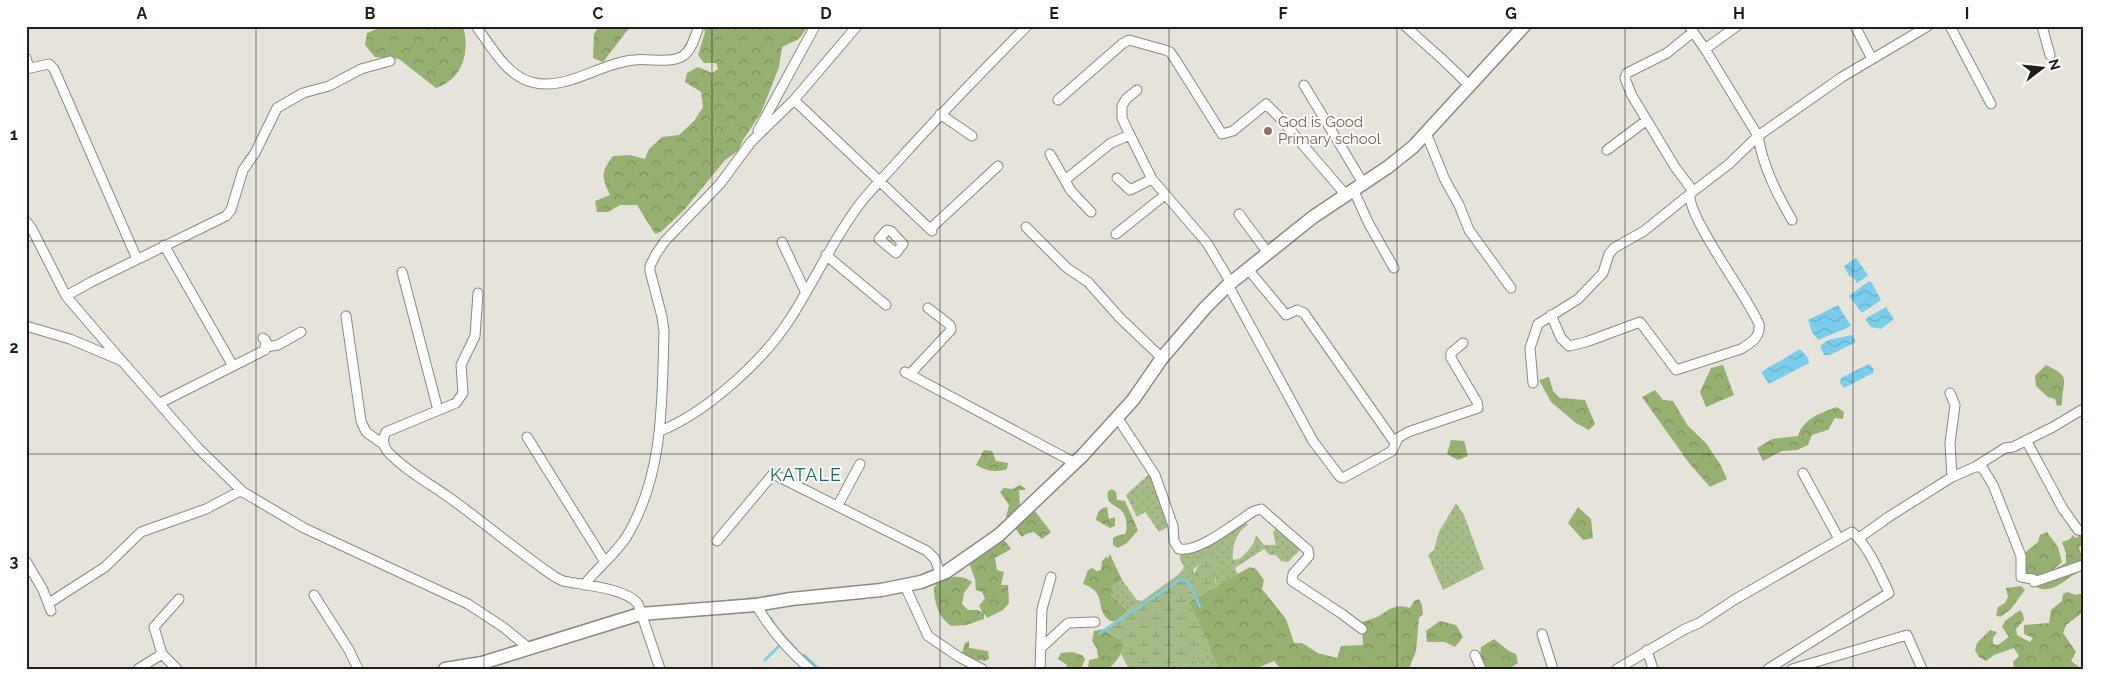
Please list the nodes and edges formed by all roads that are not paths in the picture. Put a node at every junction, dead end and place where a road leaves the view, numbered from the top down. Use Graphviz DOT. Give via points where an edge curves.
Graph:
graph roads {
  1 [pos="476,26"];
  2 [pos="699,26"];
  3 [pos="815,26"];
  4 [pos="857,26"];
  5 [pos="1027,26"];
  6 [pos="1405,26"];
  7 [pos="1737,26"];
  8 [pos="1855,26"];
  9 [pos="1928,26"];
  10 [pos="1950,26"];
  11 [pos="2042,26"];
  12 [pos="1523,27"];
  13 [pos="1691,29"];
  14 [pos="1705,49"];
  15 [pos="2050,55"];
  16 [pos="26,58"];
  17 [pos="1872,59"];
  18 [pos="390,61"];
  19 [pos="28,69"];
  20 [pos="1304,84"];
  21 [pos="1470,86"];
  22 [pos="1137,90"];
  23 [pos="794,100"];
  24 [pos="1058,100"];
  25 [pos="1991,104"];
  26 [pos="940,114"];
  27 [pos="1648,120"];
  28 [pos="1426,133"];
  29 [pos="1130,135"];
  30 [pos="972,136"];
  31 [pos="1758,136"];
  32 [pos="751,142"];
  33 [pos="1607,150"];
  34 [pos="1050,154"];
  35 [pos="998,166"];
  36 [pos="1117,178"];
  37 [pos="1152,179"];
  38 [pos="1065,180"];
  39 [pos="880,182"];
  40 [pos="1354,189"];
  41 [pos="1692,192"];
  42 [pos="1165,196"];
  43 [pos="1091,212"];
  44 [pos="1239,214"];
  45 [pos="26,220"];
  46 [pos="1792,220"];
  47 [pos="1026,227"];
  48 [pos="1116,234"];
  49 [pos="782,242"];
  50 [pos="164,245"];
  51 [pos="1268,253"];
  52 [pos="826,255"];
  53 [pos="137,259"];
  54 [pos="1247,268"];
  55 [pos="1394,268"];
  56 [pos="402,272"];
  57 [pos="1230,284"];
  58 [pos="1511,288"];
  59 [pos="806,291"];
  60 [pos="478,293"];
  61 [pos="66,296"];
  62 [pos="886,305"];
  63 [pos="928,308"];
  64 [pos="1551,315"];
  65 [pos="346,316"];
  66 [pos="26,326"];
  67 [pos="302,332"];
  68 [pos="1463,343"];
  69 [pos="1162,358"];
  70 [pos="122,362"];
  71 [pos="233,366"];
  72 [pos="1533,383"];
  73 [pos="1950,393"];
  74 [pos="160,403"];
  75 [pos="2083,409"];
  76 [pos="438,410"];
  77 [pos="1117,417"];
  78 [pos="660,431"];
  79 [pos="527,437"];
  80 [pos="2026,440"];
  81 [pos="1395,443"];
  82 [pos="384,444"];
  83 [pos="1075,463"];
  84 [pos="860,464"];
  85 [pos="1975,466"];
  86 [pos="1803,473"];
  87 [pos="1952,477"];
  88 [pos="243,492"];
  89 [pos="838,505"];
  90 [pos="2083,531"];
  91 [pos="1859,538"];
  92 [pos="1838,539"];
  93 [pos="717,541"];
  94 [pos="26,561"];
  95 [pos="604,562"];
  96 [pos="2083,565"];
  97 [pos="940,573"];
  98 [pos="1051,577"];
  99 [pos="584,585"];
  100 [pos="905,586"];
  101 [pos="314,595"];
  102 [pos="179,599"];
  103 [pos="756,606"];
  104 [pos="640,614"];
  105 [pos="1095,622"];
  106 [pos="1362,629"];
  107 [pos="1542,634"];
  108 [pos="1041,648"];
  109 [pos="530,649"];
  110 [pos="1647,650"];
  111 [pos="162,654"];
  112 [pos="1475,654"];
  113 [pos="496,664"];
  114 [pos="138,669"];
  115 [pos="177,669"];
  116 [pos="358,669"];
  117 [pos="445,669"];
  118 [pos="660,669"];
  119 [pos="810,669"];
  120 [pos="982,669"];
  121 [pos="1040,669"];
  122 [pos="1481,669"];
  123 [pos="1553,669"];
  124 [pos="1618,669"];
  125 [pos="1653,669"];
  126 [pos="1768,669"];
  127 [pos="1792,669"];
  128 [pos="1922,669"];
  1 -- 2 [label="street" via="513,73 530,82 549,85 624,61 681,57 692,45"];
  3 -- 32 [label="street"];
  4 -- 23 [label="street"];
  5 -- 26 [label="street"];
  6 -- 21 [label="street"];
  7 -- 14 [label="street"];
  8 -- 17 [label="street"];
  9 -- 17 [label="street"];
  10 -- 25 [label="street"];
  11 -- 15 [label="street"];
  12 -- 21 [label="street"];
  13 -- 14 [label="street"];
  13 -- 27 [label="street" via="1667,53 1628,73 1627,84"];
  14 -- 31 [label="street"];
  16 -- 19 [label="street"];
  17 -- 31 [label="street"];
  18 -- 50 [label="street" via="361,70 276,108 255,153 242,170 231,210 226,216"];
  19 -- 53 [label="street" via="48,64 54,69"];
  20 -- 40 [label="street"];
  21 -- 28 [label="street"];
  22 -- 29 [label="street" via="1122,106 1122,118"];
  23 -- 32 [label="street"];
  23 -- 39 [label="street"];
  24 -- 40 [label="street" via="1129,40 1166,50 1222,134 1233,131 1266,104"];
  26 -- 30 [label="street"];
  26 -- 39 [label="street"];
  27 -- 33 [label="street"];
  27 -- 41 [label="street"];
  28 -- 40 [label="street" via="1388,167"];
  28 -- 58 [label="street" via="1468,230"];
  29 -- 37 [label="street"];
  29 -- 38 [label="street" via="1111,143"];
  31 -- 41 [label="street"];
  31 -- 46 [label="street" via="1760,152"];
  32 -- 78 [label="street" via="720,184 665,242 650,266 664,331"];
  34 -- 38 [label="street"];
  35 -- 39 [label="street" via="931,230"];
  36 -- 37 [label="street" via="1130,190"];
  37 -- 42 [label="street"];
  38 -- 43 [label="street"];
  39 -- 52 [label="street" via="859,205"];
  40 -- 51 [label="street"];
  40 -- 55 [label="street"];
  41 -- 64 [label="street" via="1644,232 1614,248 1603,273 1578,299"];
  41 -- 64 [label="street" via="1692,205 1704,232 1759,324 1758,335 1751,343 1676,370 1640,322 1569,346 1561,338"];
  42 -- 48 [label="street"];
  42 -- 57 [label="street" via="1208,243"];
  44 -- 51 [label="street"];
  45 -- 61 [label="street"];
  47 -- 69 [label="street" via="1067,268 1088,282"];
  49 -- 59 [label="street"];
  50 -- 53 [label="street"];
  50 -- 71 [label="street"];
  51 -- 54 [label="street"];
  52 -- 59 [label="street"];
  52 -- 62 [label="street"];
  53 -- 61 [label="street"];
  54 -- 57 [label="street"];
  54 -- 81 [label="street" via="1286,315 1297,310 1304,313"];
  56 -- 76 [label="street"];
  57 -- 69 [label="street"];
  57 -- 81 [label="street" via="1313,441 1340,476 1346,477 1392,451"];
  59 -- 78 [label="street" via="778,337 747,370 701,409"];
  60 -- 76 [label="street" via="475,336 461,365 463,394 456,403"];
  61 -- 70 [label="street"];
  63 -- 83 [label="street" via="950,325 951,330 907,373"];
  64 -- 72 [label="street" via="1538,324 1530,348"];
  65 -- 82 [label="street" via="361,421 366,432"];
  66 -- 70 [label="street" via="70,339"];
  67 -- 71 [label="street" via="278,345 264,343 265,350"];
  68 -- 81 [label="street" via="1451,353 1451,358 1478,408 1408,432"];
  69 -- 77 [label="street"];
  70 -- 74 [label="street"];
  71 -- 74 [label="street"];
  73 -- 87 [label="street" via="1955,405 1950,443"];
  74 -- 88 [label="street" via="198,448"];
  75 -- 80 [label="street"];
  76 -- 82 [label="street" via="386,432 382,437"];
  77 -- 83 [label="street"];
  77 -- 106 [label="street" via="1155,475 1179,549 1193,548 1254,510 1261,509 1308,550 1309,556 1293,574 1292,581"];
  78 -- 95 [label="street" via="644,500 626,537"];
  79 -- 95 [label="street"];
  80 -- 85 [label="street"];
  80 -- 90 [label="street" via="2063,509 2078,530"];
  82 -- 99 [label="street" via="387,451 409,471 542,568 563,581"];
  83 -- 97 [label="street" via="999,535"];
  84 -- 89 [label="street"];
  85 -- 87 [label="street"];
  85 -- 96 [label="street" via="1982,466 1993,485 2021,556 2021,577 2033,578 2034,582"];
  86 -- 92 [label="street"];
  87 -- 91 [label="street"];
  88 -- 94 [label="street" via="141,532 105,566 50,607 44,590"];
  88 -- 109 [label="street" via="304,528 468,604"];
  89 -- 93 [label="street" via="773,474"];
  89 -- 97 [label="street" via="927,551 935,559"];
  91 -- 92 [label="street" via="1852,532"];
  91 -- 126 [label="street" via="1889,593"];
  92 -- 110 [label="street" via="1699,623"];
  95 -- 99 [label="street"];
  97 -- 100 [label="street"];
  98 -- 108 [label="street" via="1042,609"];
  99 -- 104 [label="street" via="634,598"];
  100 -- 103 [label="street"];
  100 -- 120 [label="street" via="928,636"];
  101 -- 116 [label="street"];
  102 -- 111 [label="street" via="154,627"];
  103 -- 104 [label="street"];
  103 -- 119 [label="street" via="765,622"];
  104 -- 109 [label="street"];
  104 -- 118 [label="street"];
  105 -- 108 [label="street" via="1068,623"];
  107 -- 123 [label="street"];
  108 -- 121 [label="street"];
  109 -- 113 [label="street"];
  110 -- 124 [label="street"];
  110 -- 125 [label="street"];
  111 -- 114 [label="street"];
  111 -- 115 [label="street"];
  112 -- 122 [label="street"];
  113 -- 117 [label="street"];
  127 -- 128 [label="street" via="1907,635"];
}
